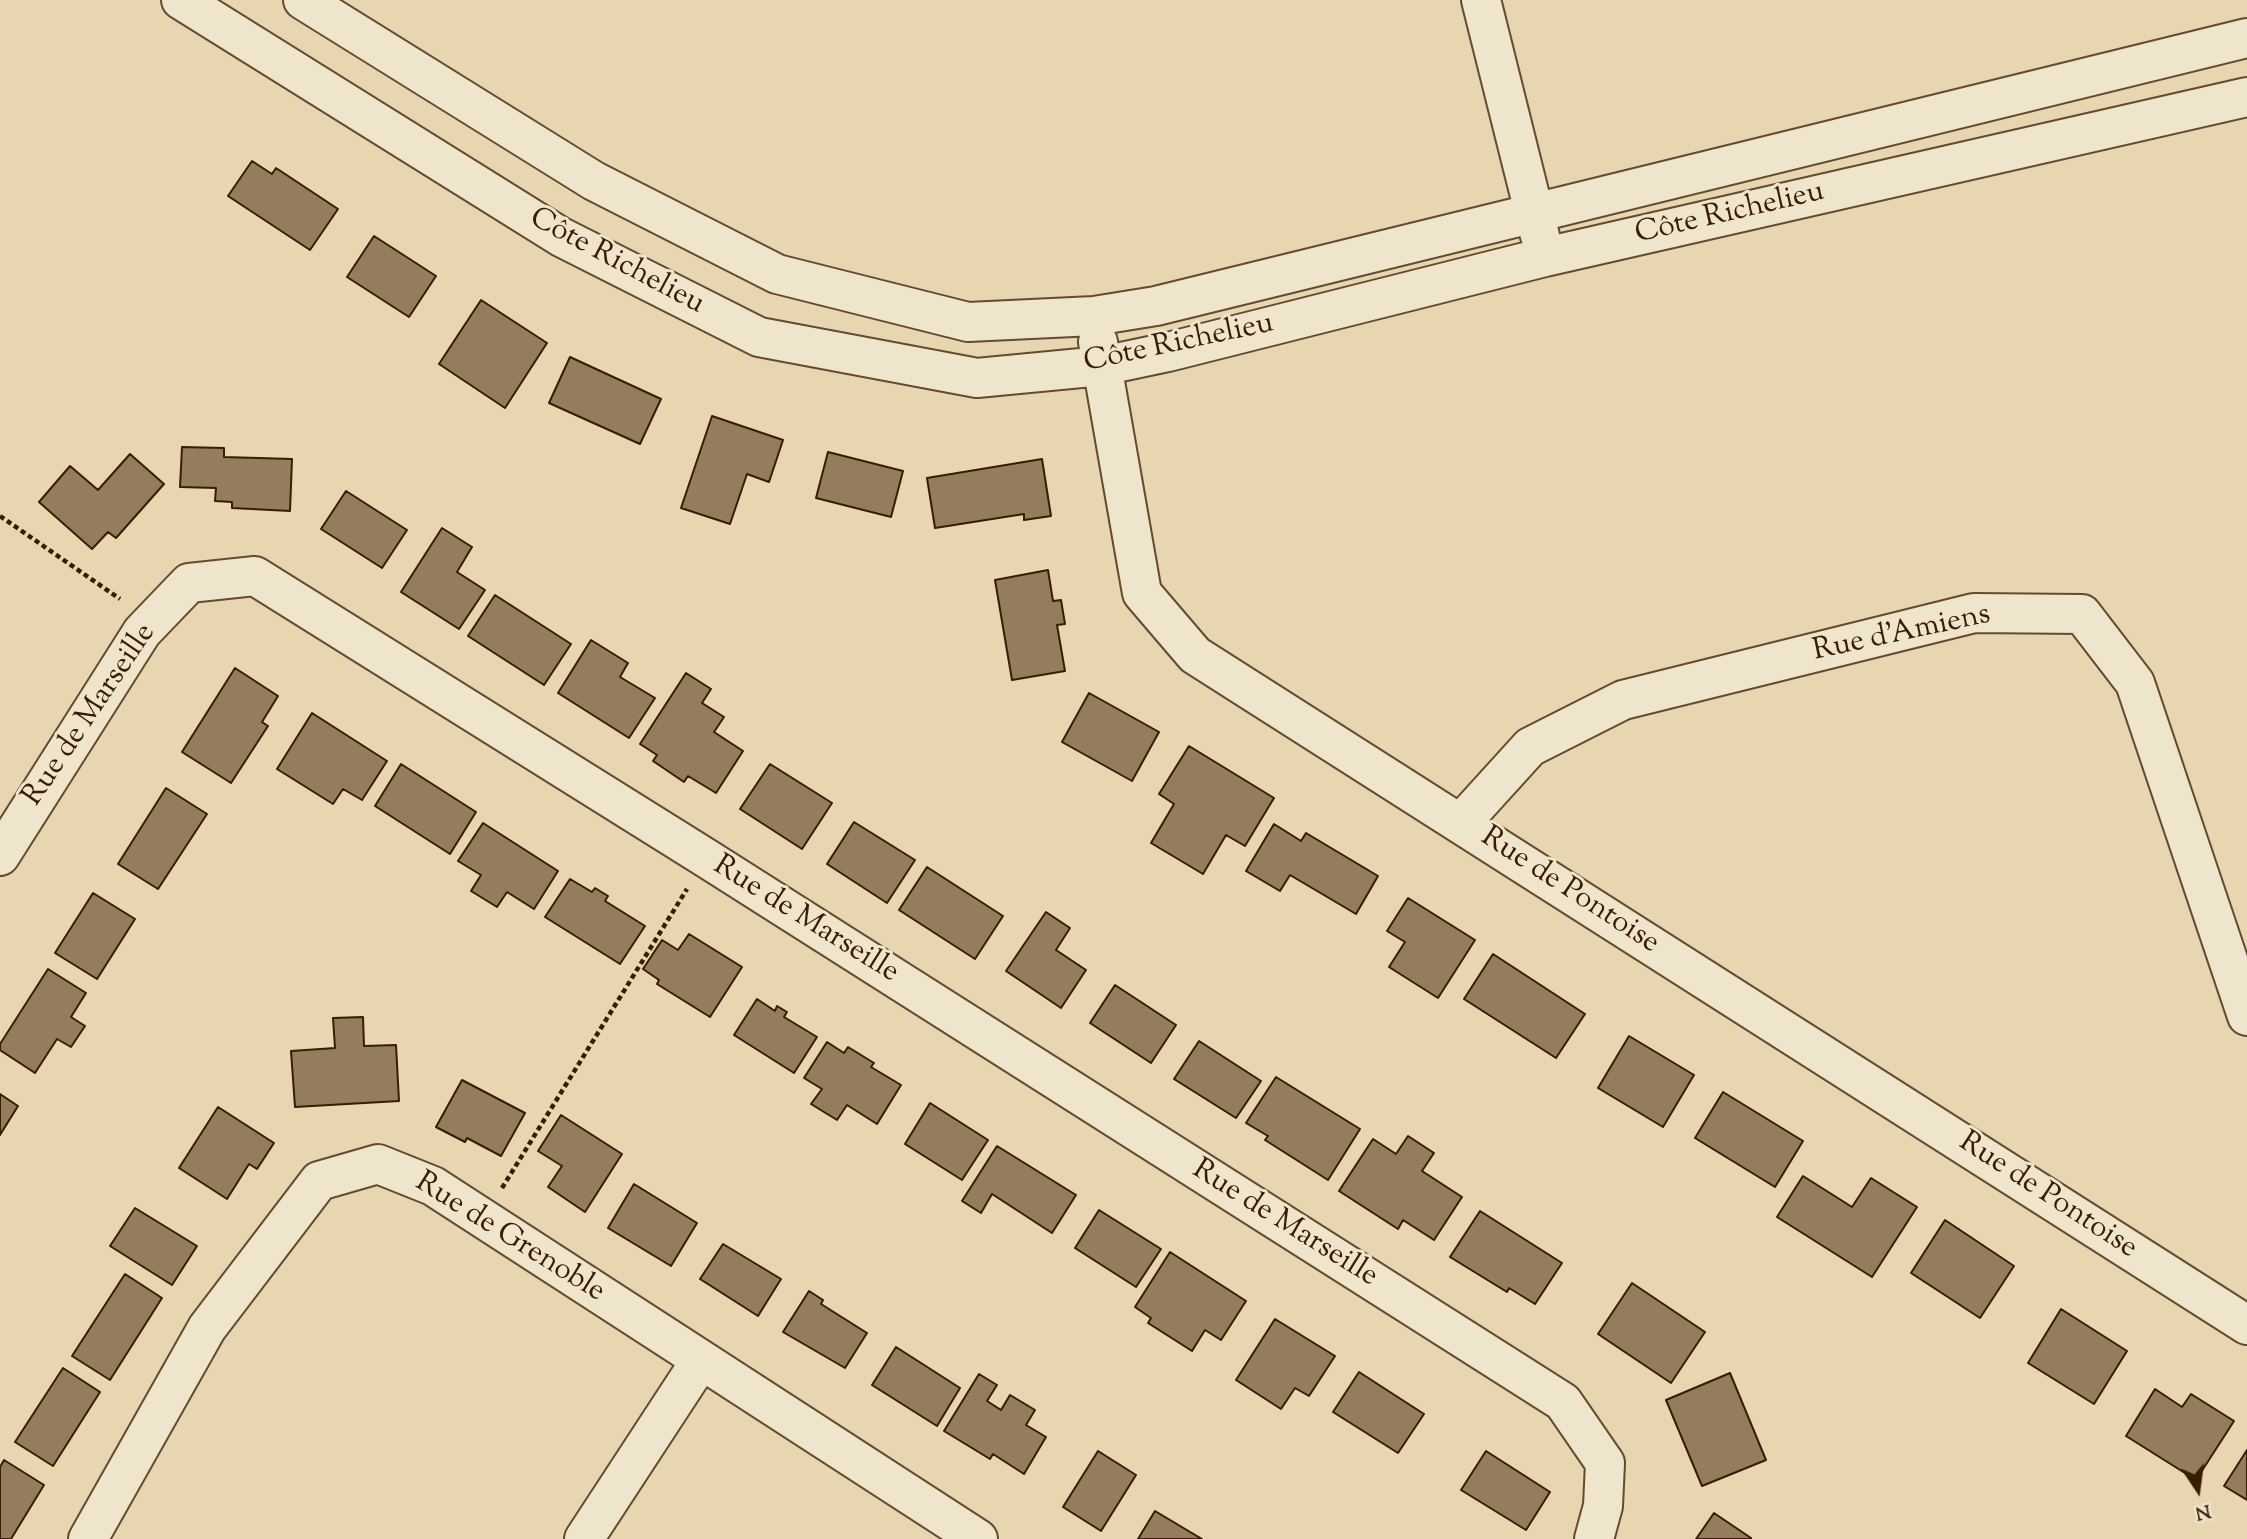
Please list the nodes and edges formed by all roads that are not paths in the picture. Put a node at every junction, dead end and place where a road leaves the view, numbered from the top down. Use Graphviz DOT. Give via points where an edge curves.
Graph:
graph roads {
  1 [pos="181,0"];
  2 [pos="303,0"];
  3 [pos="1481,0"];
  4 [pos="2247,38"];
  5 [pos="2247,97"];
  6 [pos="1534,213"];
  7 [pos="1545,257"];
  8 [pos="1094,316"];
  9 [pos="1102,366"];
  10 [pos="1461,823"];
  11 [pos="0,856"];
  12 [pos="2247,1016"];
  13 [pos="2247,1325"];
  14 [pos="701,1360"];
  15 [pos="88,1539"];
  16 [pos="584,1539"];
  17 [pos="978,1539"];
  18 [pos="1594,1539"];
  1 -- 9 [label="street, Côte Richelieu" via="561,237 759,337 977,378"];
  2 -- 8 [label="street, Côte Richelieu" via="594,181 777,274 968,322"];
  3 -- 6 [label="street"];
  4 -- 6 [label="street, Côte Richelieu"];
  5 -- 7 [label="street, Côte Richelieu"];
  6 -- 7 [label="street"];
  6 -- 8 [label="street, Côte Richelieu" via="1156,306"];
  7 -- 9 [label="street, Côte Richelieu"];
  8 -- 9 [label="street, Rue de Pontoise"];
  9 -- 10 [label="street, Rue de Pontoise" via="1142,593 1195,655"];
  10 -- 12 [label="street, Rue d'Amiens" via="1530,747 1623,700 1974,613 2082,614 2135,683"];
  10 -- 13 [label="street, Rue de Pontoise"];
  11 -- 18 [label="street, Rue de Marseille" via="142,632 189,583 255,576 1563,1402 1605,1463"];
  14 -- 15 [label="street, Rue de Grenoble" via="433,1186 378,1164 319,1181 206,1328"];
  14 -- 16 [label="street"];
  14 -- 17 [label="street, Rue de Grenoble"];
}
